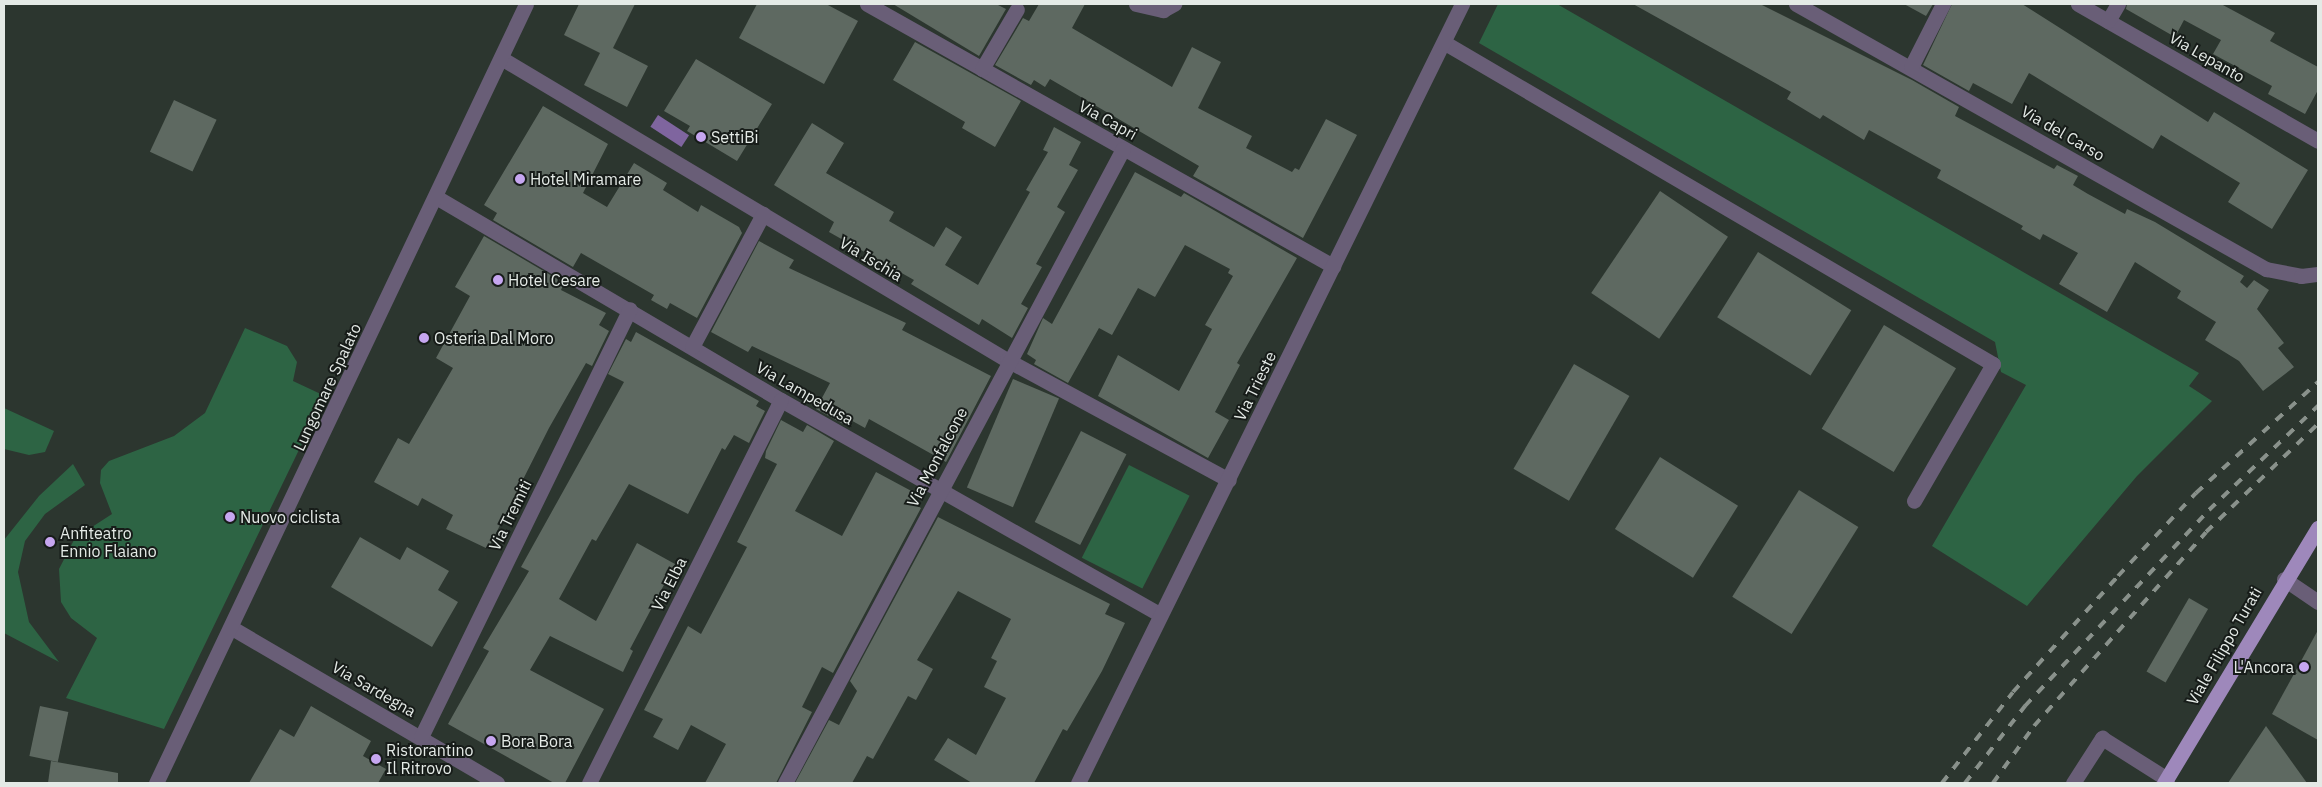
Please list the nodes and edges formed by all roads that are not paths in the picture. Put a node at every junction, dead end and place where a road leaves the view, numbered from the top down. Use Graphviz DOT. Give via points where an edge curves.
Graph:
graph roads {
  1 [pos="526,4"];
  2 [pos="867,4"];
  3 [pos="1136,4"];
  4 [pos="1174,4"];
  5 [pos="1462,4"];
  6 [pos="1796,4"];
  7 [pos="1943,4"];
  8 [pos="2078,4"];
  9 [pos="2118,4"];
  10 [pos="1017,8"];
  11 [pos="889,9"];
  12 [pos="2108,21"];
  13 [pos="1445,43"];
  14 [pos="500,58"];
  15 [pos="1911,67"];
  16 [pos="982,69"];
  17 [pos="2318,141"];
  18 [pos="1123,149"];
  19 [pos="436,197"];
  20 [pos="763,214"];
  21 [pos="1334,266"];
  22 [pos="2318,274"];
  23 [pos="630,309"];
  24 [pos="692,346"];
  25 [pos="1007,360"];
  26 [pos="780,400"];
  27 [pos="1229,480"];
  28 [pos="940,489"];
  29 [pos="1914,501"];
  30 [pos="2318,528"];
  31 [pos="2284,579"];
  32 [pos="2318,602"];
  33 [pos="1160,614"];
  34 [pos="232,628"];
  35 [pos="421,737"];
  36 [pos="2166,781"];
  37 [pos="156,783"];
  38 [pos="497,783"];
  39 [pos="589,783"];
  40 [pos="785,783"];
  41 [pos="1078,783"];
  42 [pos="2073,783"];
  1 -- 14 [label="street, Lungomare Spalato"];
  2 -- 11 [label="street, Via Capri"];
  3 -- 4 [label="street" via="1163,10"];
  5 -- 13 [label="street, Via Trieste"];
  6 -- 15 [label="street, Via del Carso"];
  7 -- 15 [label="street"];
  8 -- 12 [label="street, Via Lepanto"];
  9 -- 12 [label="street"];
  10 -- 16 [label="street"];
  11 -- 16 [label="street, Via Capri"];
  12 -- 17 [label="street, Via Lepanto"];
  13 -- 21 [label="street, Via Trieste"];
  13 -- 29 [label="street" via="1993,364"];
  14 -- 19 [label="street, Lungomare Spalato"];
  14 -- 20 [label="street, Via Ischia"];
  15 -- 22 [label="street, Via del Carso" via="2266,269 2301,276"];
  16 -- 18 [label="street, Via Capri"];
  18 -- 21 [label="street, Via Capri"];
  18 -- 25 [label="street, Via Monfalcone"];
  19 -- 23 [label="street, Via Lampedusa"];
  19 -- 34 [label="street, Lungomare Spalato"];
  20 -- 24 [label="street"];
  20 -- 25 [label="street, Via Ischia"];
  21 -- 27 [label="street, Via Trieste"];
  23 -- 24 [label="street, Via Lampedusa"];
  23 -- 35 [label="street, Via Tremiti"];
  24 -- 26 [label="street, Via Lampedusa"];
  25 -- 27 [label="street, Via Ischia"];
  25 -- 28 [label="street, Via Monfalcone"];
  26 -- 28 [label="street, Via Lampedusa"];
  26 -- 39 [label="street, Via Elba"];
  27 -- 33 [label="street, Via Trieste"];
  28 -- 33 [label="street, Via Lampedusa"];
  28 -- 40 [label="street, Via Monfalcone"];
  30 -- 31 [label="main road, Viale Filippo Turati"];
  31 -- 32 [label="street"];
  31 -- 36 [label="main road, Viale Filippo Turati"];
  33 -- 41 [label="street, Via Trieste"];
  34 -- 35 [label="street, Via Sardegna"];
  34 -- 37 [label="street, Lungomare Spalato"];
  35 -- 38 [label="street, Via Sardegna"];
  36 -- 42 [label="street" via="2102,738"];
}
